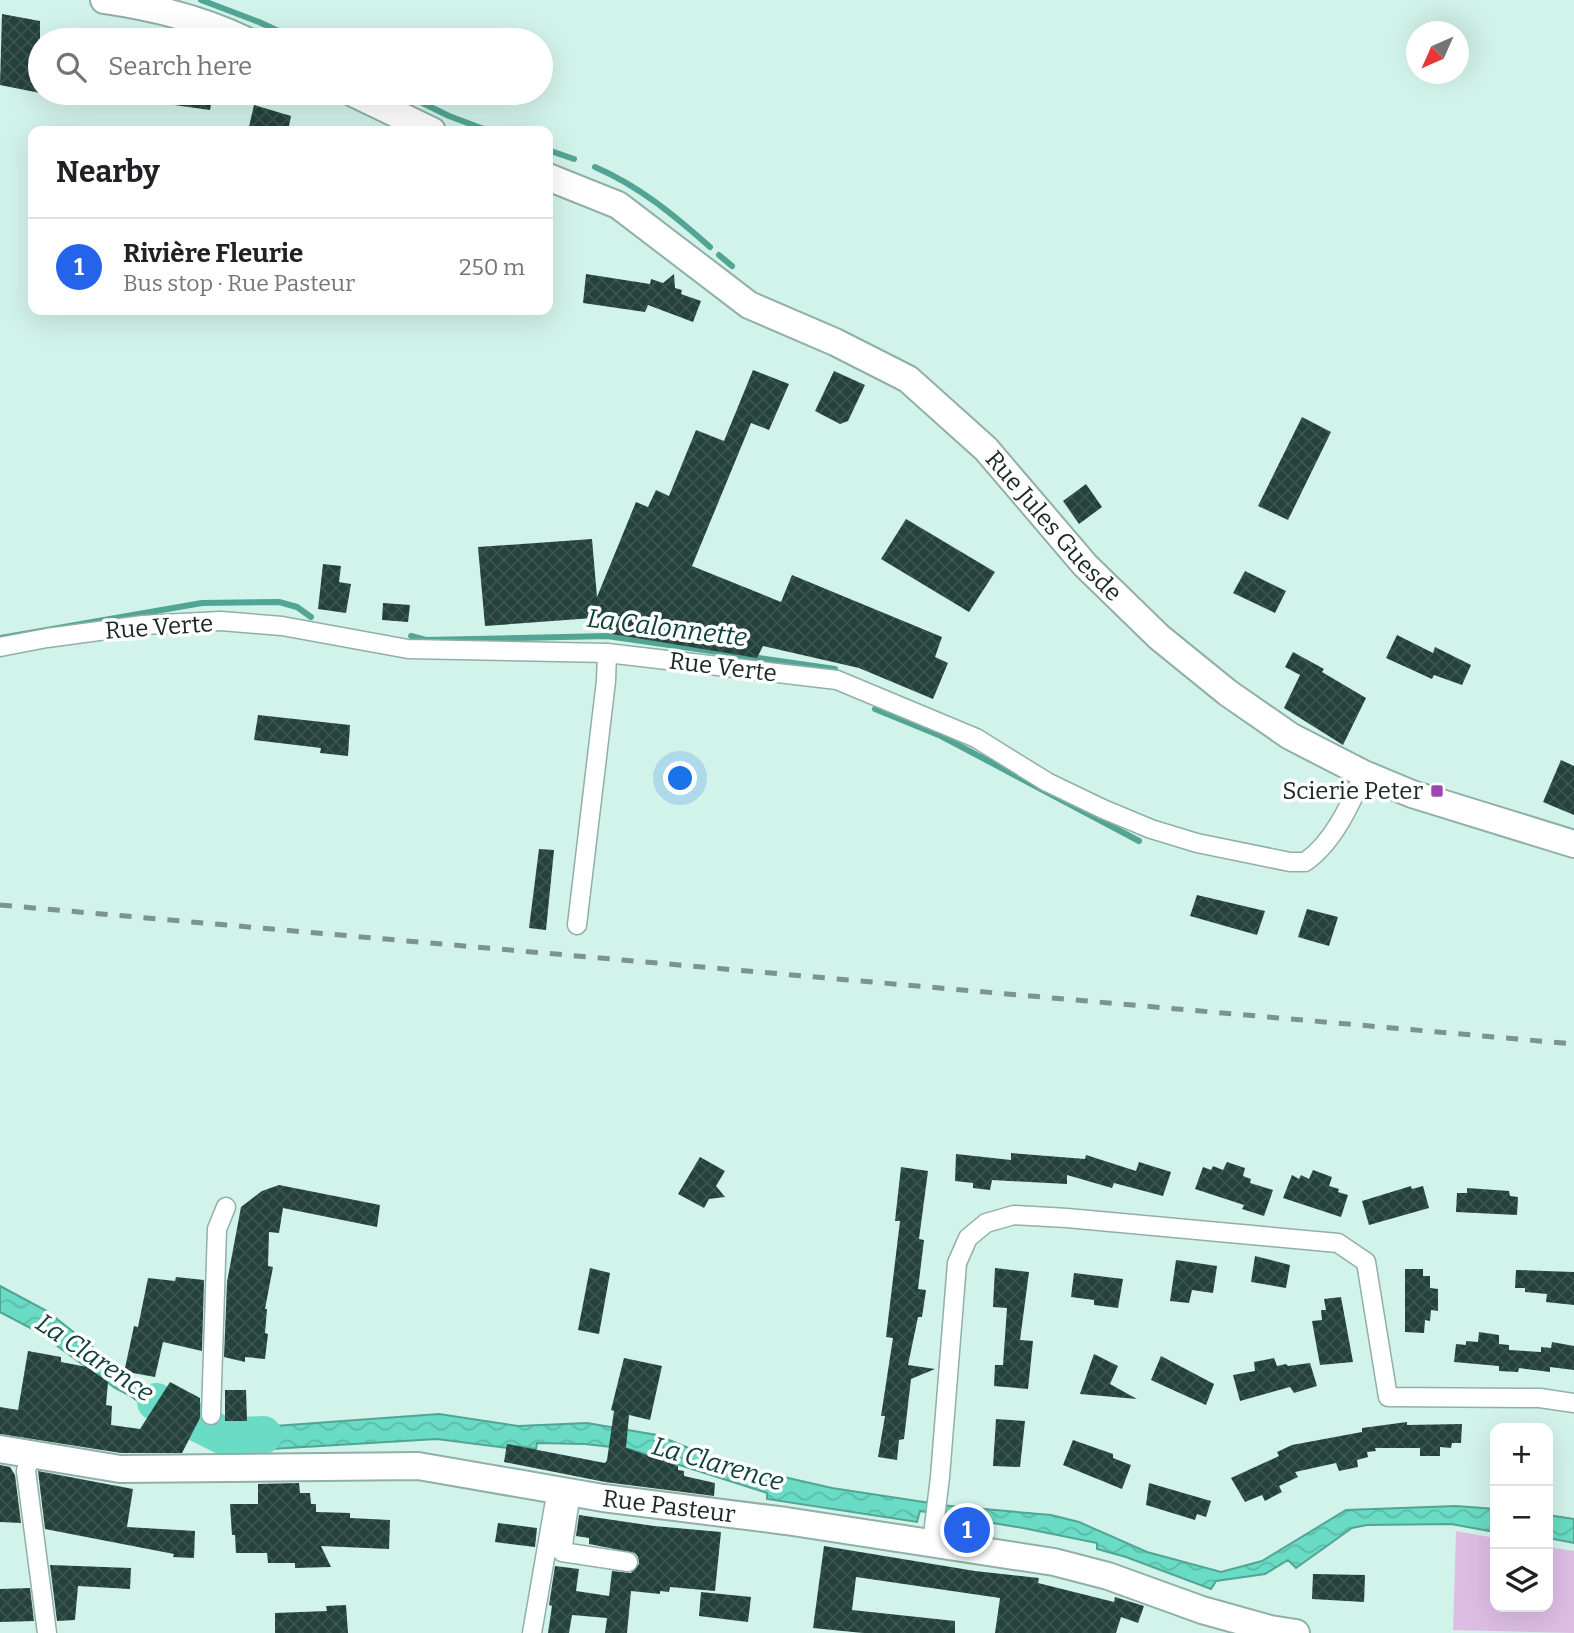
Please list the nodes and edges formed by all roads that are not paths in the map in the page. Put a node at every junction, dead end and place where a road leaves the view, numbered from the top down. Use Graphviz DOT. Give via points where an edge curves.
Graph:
graph roads {
  1 [pos="104,0"];
  2 [pos="218,28"];
  3 [pos="378,105"];
  4 [pos="422,126"];
  5 [pos="553,179"];
  6 [pos="0,647"];
  7 [pos="607,653"];
  8 [pos="1364,774"];
  9 [pos="1574,844"];
  10 [pos="577,925"];
  11 [pos="226,1207"];
  12 [pos="1574,1403"];
  13 [pos="211,1415"];
  14 [pos="0,1449"];
  15 [pos="31,1453"];
  16 [pos="564,1491"];
  17 [pos="934,1532"];
  18 [pos="628,1562"];
  19 [pos="47,1633"];
  20 [pos="532,1633"];
  21 [pos="1296,1633"];
  1 -- 2 [label="street" via="142,5"];
  3 -- 4 [label="street"];
  5 -- 8 [label="street, Rue Jules Guesde" via="618,205 749,305 908,379 986,449 1085,565 1159,637 1290,736"];
  6 -- 7 [label="street, Rue Verte" via="143,625 222,621 282,626 408,649"];
  7 -- 8 [label="street, Rue Verte" via="837,680 976,738 1047,782 1151,829 1290,862 1305,862 1324,844"];
  7 -- 10 [label="street"];
  8 -- 9 [label="street, Rue Jules Guesde" via="1438,803"];
  11 -- 13 [label="street" via="216,1229"];
  12 -- 17 [label="street" via="1540,1398 1388,1397 1366,1262 1338,1243 1014,1215 986,1223 968,1238 957,1263"];
  14 -- 15 [label="street, Rue Pasteur"];
  15 -- 16 [label="street, Rue Pasteur" via="120,1469 418,1466"];
  15 -- 19 [label="street" via="26,1471"];
  16 -- 17 [label="street, Rue Pasteur"];
  16 -- 18 [label="street" via="562,1552"];
  16 -- 20 [label="street"];
  17 -- 21 [label="street, Rue Pasteur" via="1108,1576 1202,1610"];
}
